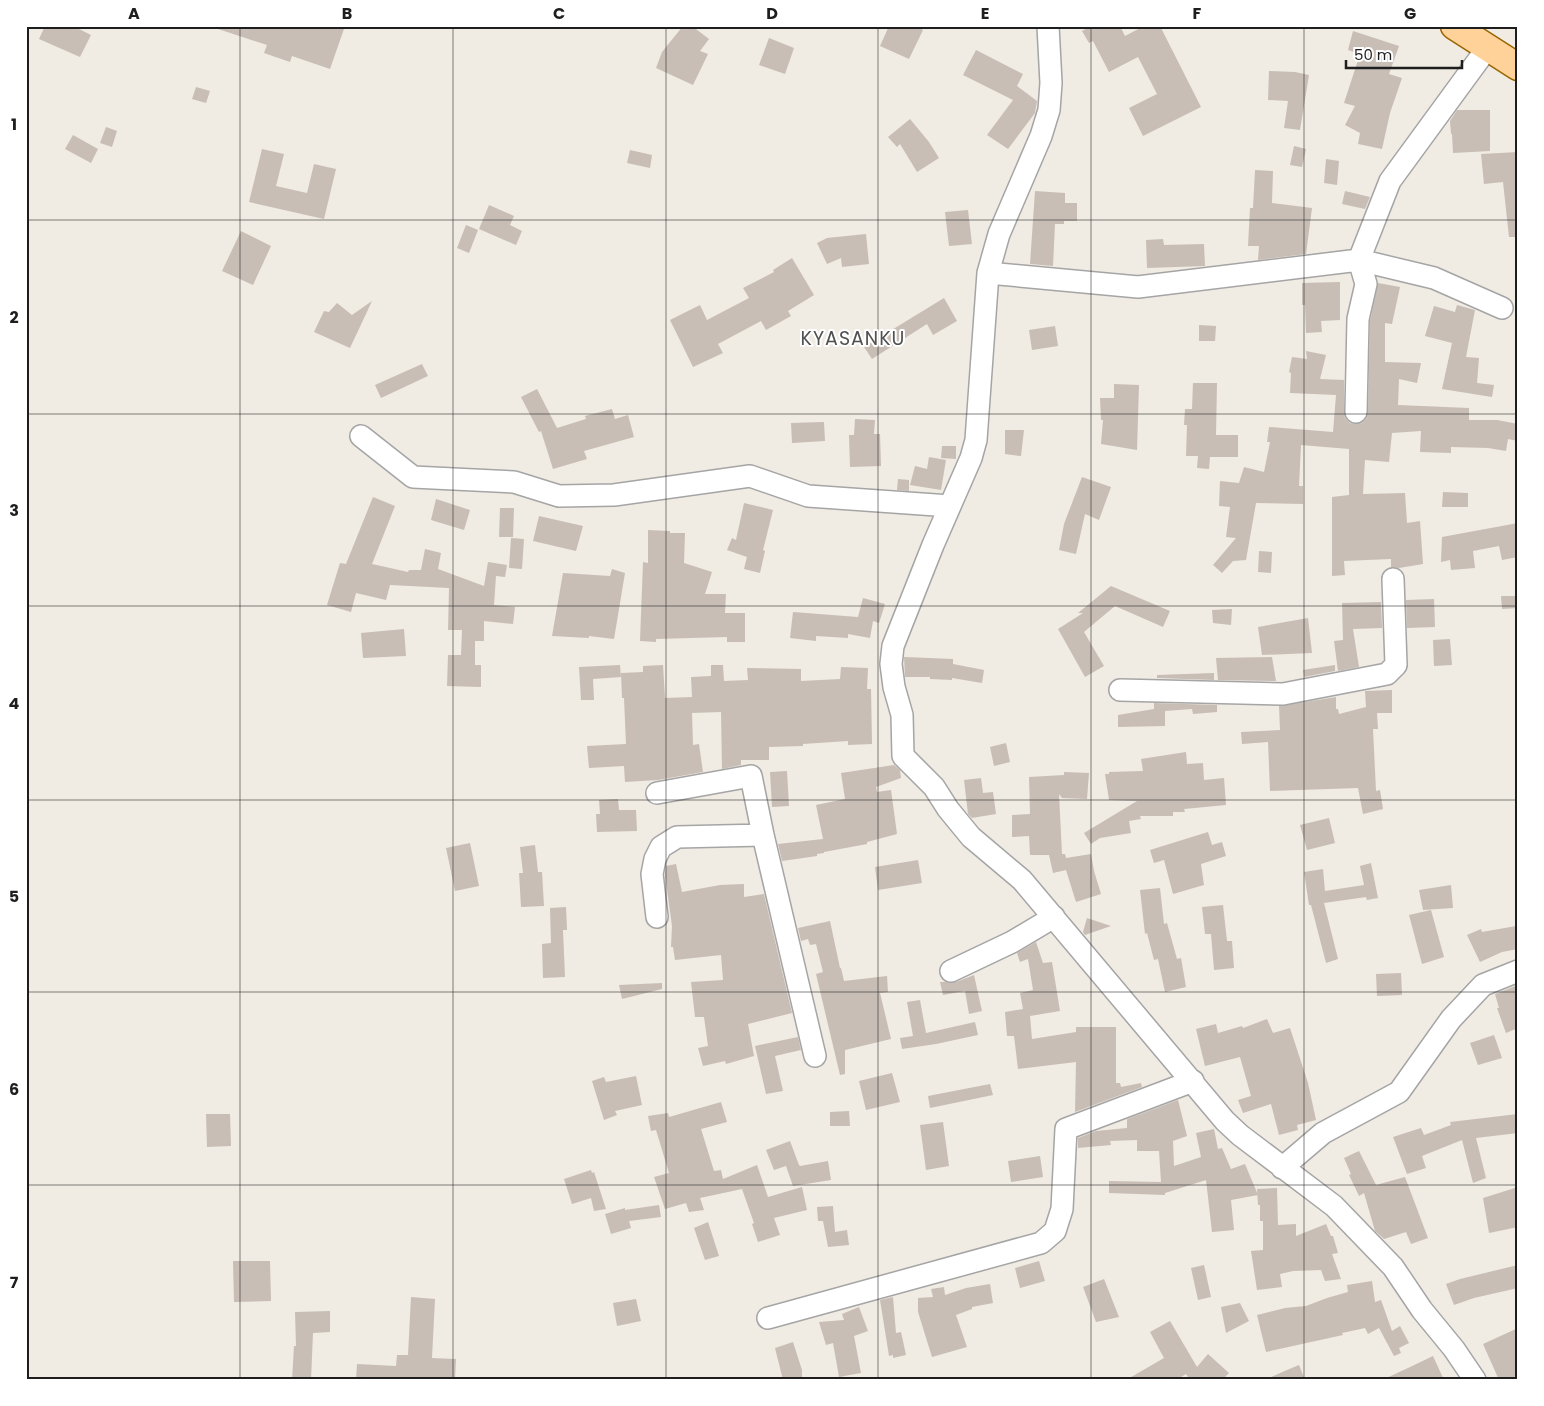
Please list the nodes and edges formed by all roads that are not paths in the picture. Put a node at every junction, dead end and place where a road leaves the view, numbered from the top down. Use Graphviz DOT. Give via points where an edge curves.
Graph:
graph roads {
  1 [pos="1048,26"];
  2 [pos="1454,26"];
  3 [pos="1488,47"];
  4 [pos="1518,67"];
  5 [pos="1359,260"];
  6 [pos="988,273"];
  7 [pos="1502,308"];
  8 [pos="1356,412"];
  9 [pos="361,436"];
  10 [pos="950,506"];
  11 [pos="1394,580"];
  12 [pos="1120,690"];
  13 [pos="657,794"];
  14 [pos="763,835"];
  15 [pos="656,917"];
  16 [pos="1054,917"];
  17 [pos="951,971"];
  18 [pos="1518,971"];
  19 [pos="815,1056"];
  20 [pos="1193,1081"];
  21 [pos="1282,1168"];
  22 [pos="768,1318"];
  23 [pos="1475,1380"];
  1 -- 6 [label="street" via="1049,110 999,234"];
  2 -- 3 [label="main road"];
  3 -- 4 [label="main road"];
  3 -- 5 [label="street" via="1390,181"];
  5 -- 6 [label="street" via="1138,287"];
  5 -- 7 [label="street" via="1434,278"];
  5 -- 8 [label="street" via="1366,284 1358,319"];
  6 -- 10 [label="street" via="976,440"];
  9 -- 10 [label="street" via="413,477 514,482 559,496 614,495 750,476 808,496"];
  10 -- 16 [label="street" via="893,646 891,664 902,715 903,756 934,787 971,836 1022,880"];
  11 -- 12 [label="street" via="1396,665 1387,674 1283,694"];
  13 -- 14 [label="street" via="751,776"];
  14 -- 15 [label="street" via="678,837 661,847 652,874"];
  14 -- 19 [label="street"];
  16 -- 17 [label="street" via="1012,942"];
  16 -- 20 [label="street"];
  18 -- 21 [label="street" via="1483,985 1451,1019 1399,1092 1323,1133"];
  20 -- 21 [label="street" via="1240,1135"];
  20 -- 22 [label="street" via="1066,1129 1062,1209 1055,1231 1041,1243"];
  21 -- 23 [label="street" via="1334,1206 1393,1267"];
}
